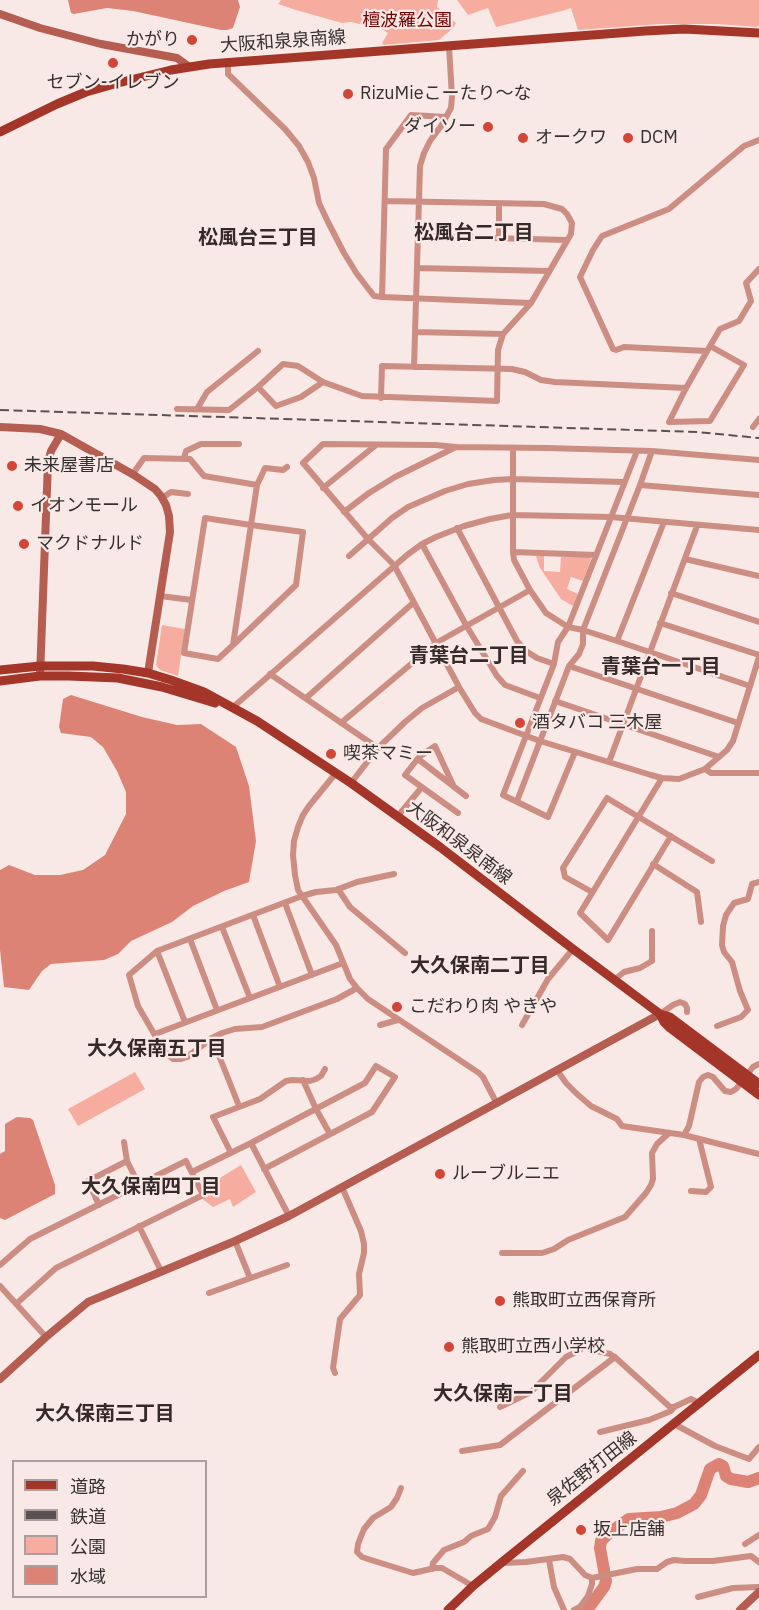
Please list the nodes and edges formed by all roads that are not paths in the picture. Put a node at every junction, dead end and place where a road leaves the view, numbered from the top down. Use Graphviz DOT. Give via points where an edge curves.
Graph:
graph roads {
  1 [pos="0,14"];
  2 [pos="759,33"];
  3 [pos="448,46"];
  4 [pos="228,63"];
  5 [pos="189,66"];
  6 [pos="446,117"];
  7 [pos="0,132"];
  8 [pos="759,140"];
  9 [pos="385,201"];
  10 [pos="418,202"];
  11 [pos="499,204"];
  12 [pos="418,236"];
  13 [pos="499,238"];
  14 [pos="567,240"];
  15 [pos="417,268"];
  16 [pos="759,269"];
  17 [pos="549,271"];
  18 [pos="382,297"];
  19 [pos="416,299"];
  20 [pos="531,303"];
  21 [pos="415,332"];
  22 [pos="503,334"];
  23 [pos="708,348"];
  24 [pos="258,351"];
  25 [pos="414,367"];
  26 [pos="498,368"];
  27 [pos="322,382"];
  28 [pos="258,387"];
  29 [pos="686,388"];
  30 [pos="381,398"];
  31 [pos="177,409"];
  32 [pos="197,409"];
  33 [pos="759,419"];
  34 [pos="0,427"];
  35 [pos="753,427"];
  36 [pos="61,434"];
  37 [pos="239,444"];
  38 [pos="377,445"];
  39 [pos="456,447"];
  40 [pos="513,448"];
  41 [pos="637,451"];
  42 [pos="652,451"];
  43 [pos="184,459"];
  44 [pos="759,460"];
  45 [pos="287,467"];
  46 [pos="132,475"];
  47 [pos="513,479"];
  48 [pos="624,482"];
  49 [pos="256,485"];
  50 [pos="640,485"];
  51 [pos="323,488"];
  52 [pos="188,494"];
  53 [pos="759,495"];
  54 [pos="162,498"];
  55 [pos="344,512"];
  56 [pos="512,516"];
  57 [pos="611,518"];
  58 [pos="627,520"];
  59 [pos="663,522"];
  60 [pos="251,525"];
  61 [pos="697,526"];
  62 [pos="457,528"];
  63 [pos="759,530"];
  64 [pos="368,539"];
  65 [pos="422,544"];
  66 [pos="513,552"];
  67 [pos="596,555"];
  68 [pos="349,556"];
  69 [pos="685,559"];
  70 [pos="394,565"];
  71 [pos="759,576"];
  72 [pos="530,590"];
  73 [pos="671,593"];
  74 [pos="160,596"];
  75 [pos="192,600"];
  76 [pos="414,603"];
  77 [pos="499,607"];
  78 [pos="759,622"];
  79 [pos="660,623"];
  80 [pos="466,625"];
  81 [pos="568,627"];
  82 [pos="583,630"];
  83 [pos="617,641"];
  84 [pos="436,643"];
  85 [pos="233,645"];
  86 [pos="650,652"];
  87 [pos="759,656"];
  88 [pos="554,664"];
  89 [pos="569,666"];
  90 [pos="0,670"];
  91 [pos="40,671"];
  92 [pos="148,673"];
  93 [pos="270,674"];
  94 [pos="0,681"];
  95 [pos="750,686"];
  96 [pos="459,687"];
  97 [pos="636,688"];
  98 [pos="306,698"];
  99 [pos="540,698"];
  100 [pos="555,701"];
  101 [pos="232,708"];
  102 [pos="341,723"];
  103 [pos="622,723"];
  104 [pos="738,723"];
  105 [pos="526,735"];
  106 [pos="540,741"];
  107 [pos="378,748"];
  108 [pos="575,752"];
  109 [pos="719,757"];
  110 [pos="418,759"];
  111 [pos="609,762"];
  112 [pos="705,769"];
  113 [pos="336,773"];
  114 [pos="759,773"];
  115 [pos="662,778"];
  116 [pos="351,783"];
  117 [pos="422,787"];
  118 [pos="454,787"];
  119 [pos="466,796"];
  120 [pos="517,801"];
  121 [pos="458,813"];
  122 [pos="639,816"];
  123 [pos="398,817"];
  124 [pos="671,836"];
  125 [pos="712,861"];
  126 [pos="653,864"];
  127 [pos="394,874"];
  128 [pos="759,882"];
  129 [pos="338,889"];
  130 [pos="592,892"];
  131 [pos="302,896"];
  132 [pos="285,903"];
  133 [pos="253,915"];
  134 [pos="701,922"];
  135 [pos="222,927"];
  136 [pos="652,931"];
  137 [pos="190,939"];
  138 [pos="573,949"];
  139 [pos="157,951"];
  140 [pos="405,953"];
  141 [pos="343,963"];
  142 [pos="312,975"];
  143 [pos="614,980"];
  144 [pos="280,987"];
  145 [pos="357,988"];
  146 [pos="250,998"];
  147 [pos="217,1010"];
  148 [pos="687,1012"];
  149 [pos="660,1014"];
  150 [pos="398,1020"];
  151 [pos="185,1022"];
  152 [pos="380,1025"];
  153 [pos="522,1025"];
  154 [pos="717,1026"];
  155 [pos="155,1034"];
  156 [pos="212,1038"];
  157 [pos="759,1064"];
  158 [pos="325,1069"];
  159 [pos="557,1070"];
  160 [pos="744,1078"];
  161 [pos="303,1080"];
  162 [pos="759,1084"];
  163 [pos="759,1095"];
  164 [pos="497,1104"];
  165 [pos="239,1106"];
  166 [pos="316,1109"];
  167 [pos="669,1133"];
  168 [pos="330,1134"];
  169 [pos="684,1135"];
  170 [pos="699,1139"];
  171 [pos="124,1142"];
  172 [pos="251,1143"];
  173 [pos="231,1153"];
  174 [pos="759,1154"];
  175 [pos="127,1161"];
  176 [pos="264,1169"];
  177 [pos="192,1172"];
  178 [pos="139,1185"];
  179 [pos="342,1187"];
  180 [pos="691,1191"];
  181 [pos="99,1205"];
  182 [pos="289,1216"];
  183 [pos="140,1226"];
  184 [pos="235,1240"];
  185 [pos="502,1253"];
  186 [pos="0,1265"];
  187 [pos="287,1265"];
  188 [pos="161,1271"];
  189 [pos="250,1278"];
  190 [pos="0,1286"];
  191 [pos="209,1293"];
  192 [pos="16,1304"];
  193 [pos="46,1337"];
  194 [pos="759,1355"];
  195 [pos="615,1358"];
  196 [pos="334,1373"];
  197 [pos="0,1379"];
  198 [pos="700,1404"];
  199 [pos="500,1407"];
  200 [pos="674,1407"];
  201 [pos="674,1424"];
  202 [pos="600,1431"];
  203 [pos="759,1447"];
  204 [pos="462,1451"];
  205 [pos="523,1471"];
  206 [pos="401,1488"];
  207 [pos="759,1534"];
  208 [pos="745,1544"];
  209 [pos="549,1560"];
  210 [pos="759,1562"];
  211 [pos="501,1563"];
  212 [pos="432,1569"];
  213 [pos="592,1578"];
  214 [pos="473,1586"];
  215 [pos="759,1587"];
  216 [pos="759,1592"];
  217 [pos="699,1597"];
  218 [pos="448,1610"];
  219 [pos="564,1610"];
  220 [pos="574,1610"];
  221 [pos="740,1610"];
  1 -- 5 [label="street" via="101,44 177,58"];
  2 -- 3 [label="main road, 大阪和泉泉南線" via="675,30"];
  3 -- 4 [label="main road, 大阪和泉泉南線"];
  3 -- 6 [label="street" via="452,98"];
  4 -- 5 [label="main road, 大阪和泉泉南線"];
  4 -- 18 [label="street" via="228,74 299,146 314,178 319,203 344,253 374,296"];
  5 -- 7 [label="main road, 大阪和泉泉南線" via="86,92"];
  6 -- 9 [label="street" via="411,115 386,149"];
  6 -- 10 [label="street" via="424,153"];
  8 -- 23 [label="street" via="744,147 669,209 602,236 580,277 613,350"];
  9 -- 10 [label="street"];
  9 -- 18 [label="street"];
  10 -- 11 [label="street"];
  10 -- 12 [label="street"];
  11 -- 13 [label="street"];
  11 -- 14 [label="street" via="544,204 562,209 572,224"];
  12 -- 13 [label="street"];
  12 -- 15 [label="street"];
  13 -- 14 [label="street"];
  14 -- 17 [label="street"];
  15 -- 17 [label="street"];
  15 -- 19 [label="street"];
  16 -- 23 [label="street" via="746,283 751,301 739,321 720,329"];
  17 -- 20 [label="street"];
  18 -- 19 [label="street"];
  19 -- 20 [label="street"];
  19 -- 21 [label="street"];
  20 -- 22 [label="street"];
  21 -- 22 [label="street"];
  21 -- 25 [label="street"];
  22 -- 26 [label="street"];
  23 -- 29 [label="street"];
  23 -- 29 [label="street" via="744,365 710,421 669,422"];
  24 -- 32 [label="street" via="207,392"];
  25 -- 26 [label="street"];
  25 -- 30 [label="street" via="382,366"];
  26 -- 29 [label="street" via="555,382"];
  26 -- 30 [label="street" via="497,401"];
  27 -- 28 [label="street" via="298,366 283,364"];
  27 -- 28 [label="street" via="301,397 276,406"];
  27 -- 30 [label="street" via="362,396"];
  28 -- 32 [label="street" via="229,410"];
  31 -- 32 [label="street"];
  33 -- 35 [label="street"];
  34 -- 36 [label="street"];
  36 -- 46 [label="street"];
  36 -- 91 [label="street" via="48,462"];
  37 -- 43 [label="street" via="201,444 186,451"];
  38 -- 39 [label="street"];
  38 -- 51 [label="street"];
  38 -- 51 [label="street" via="323,444 303,464"];
  39 -- 40 [label="street"];
  39 -- 55 [label="street" via="395,477"];
  40 -- 41 [label="street"];
  40 -- 47 [label="street"];
  41 -- 42 [label="street"];
  41 -- 48 [label="street"];
  42 -- 44 [label="street"];
  42 -- 50 [label="street"];
  43 -- 46 [label="street" via="144,458"];
  43 -- 49 [label="street" via="190,459 204,476"];
  45 -- 49 [label="street" via="265,468"];
  46 -- 54 [label="street"];
  47 -- 48 [label="street"];
  47 -- 56 [label="street"];
  47 -- 64 [label="street" via="468,484 428,498 408,507"];
  48 -- 57 [label="street"];
  49 -- 60 [label="street"];
  50 -- 53 [label="street"];
  50 -- 58 [label="street"];
  51 -- 55 [label="street"];
  52 -- 54 [label="street" via="171,492"];
  54 -- 74 [label="street" via="170,523"];
  55 -- 64 [label="street"];
  56 -- 57 [label="street"];
  56 -- 62 [label="street"];
  56 -- 66 [label="street"];
  57 -- 58 [label="street"];
  57 -- 67 [label="street"];
  58 -- 59 [label="street"];
  58 -- 82 [label="street"];
  59 -- 61 [label="street"];
  59 -- 83 [label="street"];
  60 -- 75 [label="street" via="205,518"];
  60 -- 85 [label="street"];
  60 -- 85 [label="street" via="303,532 296,585"];
  61 -- 63 [label="street"];
  61 -- 69 [label="street"];
  62 -- 65 [label="street"];
  62 -- 77 [label="street"];
  64 -- 68 [label="street"];
  64 -- 70 [label="street"];
  65 -- 70 [label="street"];
  65 -- 80 [label="street"];
  66 -- 67 [label="street"];
  66 -- 72 [label="street"];
  67 -- 81 [label="street"];
  69 -- 71 [label="street"];
  69 -- 73 [label="street"];
  70 -- 76 [label="street"];
  70 -- 93 [label="street"];
  72 -- 77 [label="street"];
  72 -- 81 [label="street" via="546,613"];
  73 -- 78 [label="street"];
  73 -- 79 [label="street"];
  74 -- 75 [label="street"];
  74 -- 92 [label="street"];
  75 -- 85 [label="street" via="184,654 218,659"];
  76 -- 84 [label="street"];
  76 -- 98 [label="street"];
  77 -- 80 [label="street"];
  77 -- 88 [label="street" via="526,651"];
  79 -- 86 [label="street"];
  79 -- 87 [label="street"];
  80 -- 84 [label="street"];
  80 -- 99 [label="street" via="505,685"];
  81 -- 82 [label="street"];
  81 -- 88 [label="street" via="558,642"];
  82 -- 83 [label="street"];
  82 -- 89 [label="street" via="583,644"];
  83 -- 86 [label="street"];
  84 -- 96 [label="street"];
  84 -- 102 [label="street"];
  86 -- 95 [label="street"];
  86 -- 97 [label="street"];
  87 -- 95 [label="street"];
  88 -- 99 [label="street"];
  89 -- 97 [label="street"];
  89 -- 100 [label="street"];
  90 -- 91 [label="main road, 大阪和泉泉南線"];
  91 -- 92 [label="main road, 大阪和泉泉南線" via="93,666"];
  91 -- 94 [label="main road, 大阪和泉泉南線"];
  91 -- 101 [label="main road, 大阪和泉泉南線" via="118,678"];
  92 -- 101 [label="main road, 大阪和泉泉南線" via="204,692"];
  93 -- 98 [label="street"];
  93 -- 101 [label="street"];
  95 -- 104 [label="street"];
  96 -- 105 [label="street" via="481,719"];
  96 -- 107 [label="street" via="422,708"];
  97 -- 103 [label="street"];
  97 -- 104 [label="street"];
  98 -- 102 [label="street"];
  99 -- 105 [label="street"];
  100 -- 103 [label="street"];
  100 -- 106 [label="street"];
  101 -- 113 [label="main road, 大阪和泉泉南線"];
  102 -- 107 [label="street"];
  103 -- 109 [label="street"];
  103 -- 111 [label="street"];
  104 -- 109 [label="street" via="733,741"];
  105 -- 106 [label="street"];
  105 -- 120 [label="street" via="503,795"];
  106 -- 108 [label="street"];
  106 -- 120 [label="street"];
  107 -- 116 [label="street"];
  108 -- 111 [label="street"];
  108 -- 120 [label="street" via="549,817"];
  109 -- 112 [label="street"];
  110 -- 117 [label="street" via="405,775"];
  110 -- 118 [label="street"];
  110 -- 118 [label="street" via="435,746"];
  111 -- 115 [label="street"];
  112 -- 114 [label="street" via="711,773"];
  112 -- 115 [label="street" via="679,779"];
  113 -- 116 [label="main road, 大阪和泉泉南線"];
  113 -- 131 [label="street" via="298,827 293,855"];
  115 -- 122 [label="street"];
  116 -- 123 [label="main road, 大阪和泉泉南線"];
  117 -- 121 [label="street"];
  117 -- 123 [label="street"];
  118 -- 119 [label="street"];
  122 -- 124 [label="street"];
  122 -- 130 [label="street"];
  122 -- 130 [label="street" via="607,798 563,868 565,878"];
  123 -- 138 [label="main road, 大阪和泉泉南線"];
  124 -- 125 [label="street"];
  124 -- 126 [label="street"];
  126 -- 130 [label="street" via="608,940 580,913"];
  126 -- 134 [label="street" via="697,892"];
  127 -- 129 [label="street"];
  128 -- 154 [label="street" via="752,884 748,899 734,903 723,926 724,952 732,962 748,1010 741,1017"];
  129 -- 131 [label="street"];
  129 -- 140 [label="street" via="350,907"];
  131 -- 132 [label="street"];
  131 -- 141 [label="street" via="336,945"];
  132 -- 133 [label="street"];
  132 -- 142 [label="street"];
  133 -- 135 [label="street"];
  133 -- 144 [label="street"];
  135 -- 137 [label="street"];
  135 -- 146 [label="street"];
  136 -- 143 [label="street" via="652,961"];
  137 -- 139 [label="street"];
  137 -- 147 [label="street"];
  138 -- 143 [label="main road, 大阪和泉泉南線"];
  138 -- 153 [label="street" via="548,979"];
  139 -- 151 [label="street"];
  139 -- 155 [label="street" via="129,975 138,1006"];
  141 -- 142 [label="street"];
  141 -- 145 [label="street"];
  142 -- 144 [label="street"];
  143 -- 149 [label="main road, 大阪和泉泉南線"];
  144 -- 146 [label="street"];
  145 -- 150 [label="street"];
  145 -- 156 [label="street" via="262,1027 235,1029"];
  146 -- 147 [label="street"];
  147 -- 151 [label="street"];
  148 -- 149 [label="street" via="680,1002"];
  149 -- 159 [label="street"];
  149 -- 160 [label="main road, 大阪和泉泉南線" via="670,1028"];
  150 -- 152 [label="street"];
  150 -- 164 [label="street" via="483,1077"];
  151 -- 155 [label="street"];
  155 -- 156 [label="street" via="173,1059 188,1057"];
  156 -- 165 [label="street"];
  157 -- 160 [label="street"];
  158 -- 161 [label="street" via="316,1079"];
  159 -- 164 [label="street"];
  159 -- 167 [label="street" via="577,1094 622,1126"];
  160 -- 162 [label="main road, 大阪和泉泉南線"];
  160 -- 163 [label="main road, 大阪和泉泉南線"];
  160 -- 169 [label="street" via="731,1092 725,1091 713,1077 704,1077 699,1082"];
  161 -- 165 [label="street" via="286,1081 260,1099"];
  161 -- 166 [label="street"];
  164 -- 179 [label="street"];
  165 -- 173 [label="street" via="213,1117"];
  166 -- 168 [label="street"];
  166 -- 168 [label="street" via="365,1083 376,1066 395,1077 372,1112"];
  166 -- 172 [label="street"];
  167 -- 169 [label="street"];
  167 -- 185 [label="street" via="652,1153 651,1185 625,1217 542,1253"];
  168 -- 176 [label="street"];
  169 -- 170 [label="street"];
  170 -- 174 [label="street"];
  170 -- 180 [label="street" via="711,1187 702,1193"];
  171 -- 175 [label="street"];
  172 -- 173 [label="street"];
  172 -- 176 [label="street"];
  173 -- 177 [label="street"];
  175 -- 178 [label="street"];
  175 -- 181 [label="street" via="88,1181"];
  176 -- 182 [label="street"];
  177 -- 178 [label="street" via="186,1161"];
  177 -- 183 [label="street" via="203,1195"];
  178 -- 181 [label="street"];
  179 -- 182 [label="street"];
  179 -- 196 [label="street" via="360,1231 364,1253 360,1295 340,1319"];
  181 -- 186 [label="street" via="30,1239"];
  182 -- 184 [label="street"];
  183 -- 188 [label="street"];
  183 -- 192 [label="street" via="56,1268"];
  184 -- 188 [label="street"];
  184 -- 189 [label="street"];
  187 -- 189 [label="street"];
  188 -- 193 [label="street" via="88,1302"];
  189 -- 191 [label="street"];
  190 -- 192 [label="street"];
  192 -- 193 [label="street"];
  193 -- 197 [label="street"];
  194 -- 198 [label="main road, 泉佐野打田線"];
  195 -- 199 [label="street" via="586,1345 566,1357 531,1392"];
  195 -- 200 [label="street"];
  195 -- 204 [label="street" via="500,1445"];
  198 -- 200 [label="street" via="691,1399"];
  198 -- 201 [label="main road, 泉佐野打田線"];
  200 -- 202 [label="street" via="649,1420"];
  201 -- 203 [label="street" via="749,1459"];
  201 -- 211 [label="main road, 泉佐野打田線"];
  205 -- 212 [label="street" via="501,1496 488,1529 444,1550"];
  206 -- 212 [label="street" via="391,1507 364,1529 357,1552 413,1573"];
  207 -- 208 [label="street"];
  209 -- 211 [label="street"];
  209 -- 213 [label="street" via="570,1559"];
  209 -- 219 [label="street"];
  210 -- 213 [label="street" via="751,1556 713,1561 674,1560 657,1569"];
  211 -- 214 [label="main road, 泉佐野打田線"];
  212 -- 214 [label="street" via="442,1568"];
  213 -- 220 [label="street" via="588,1596"];
  214 -- 218 [label="main road, 泉佐野打田線"];
  215 -- 217 [label="street" via="734,1588"];
  216 -- 221 [label="street"];
}
